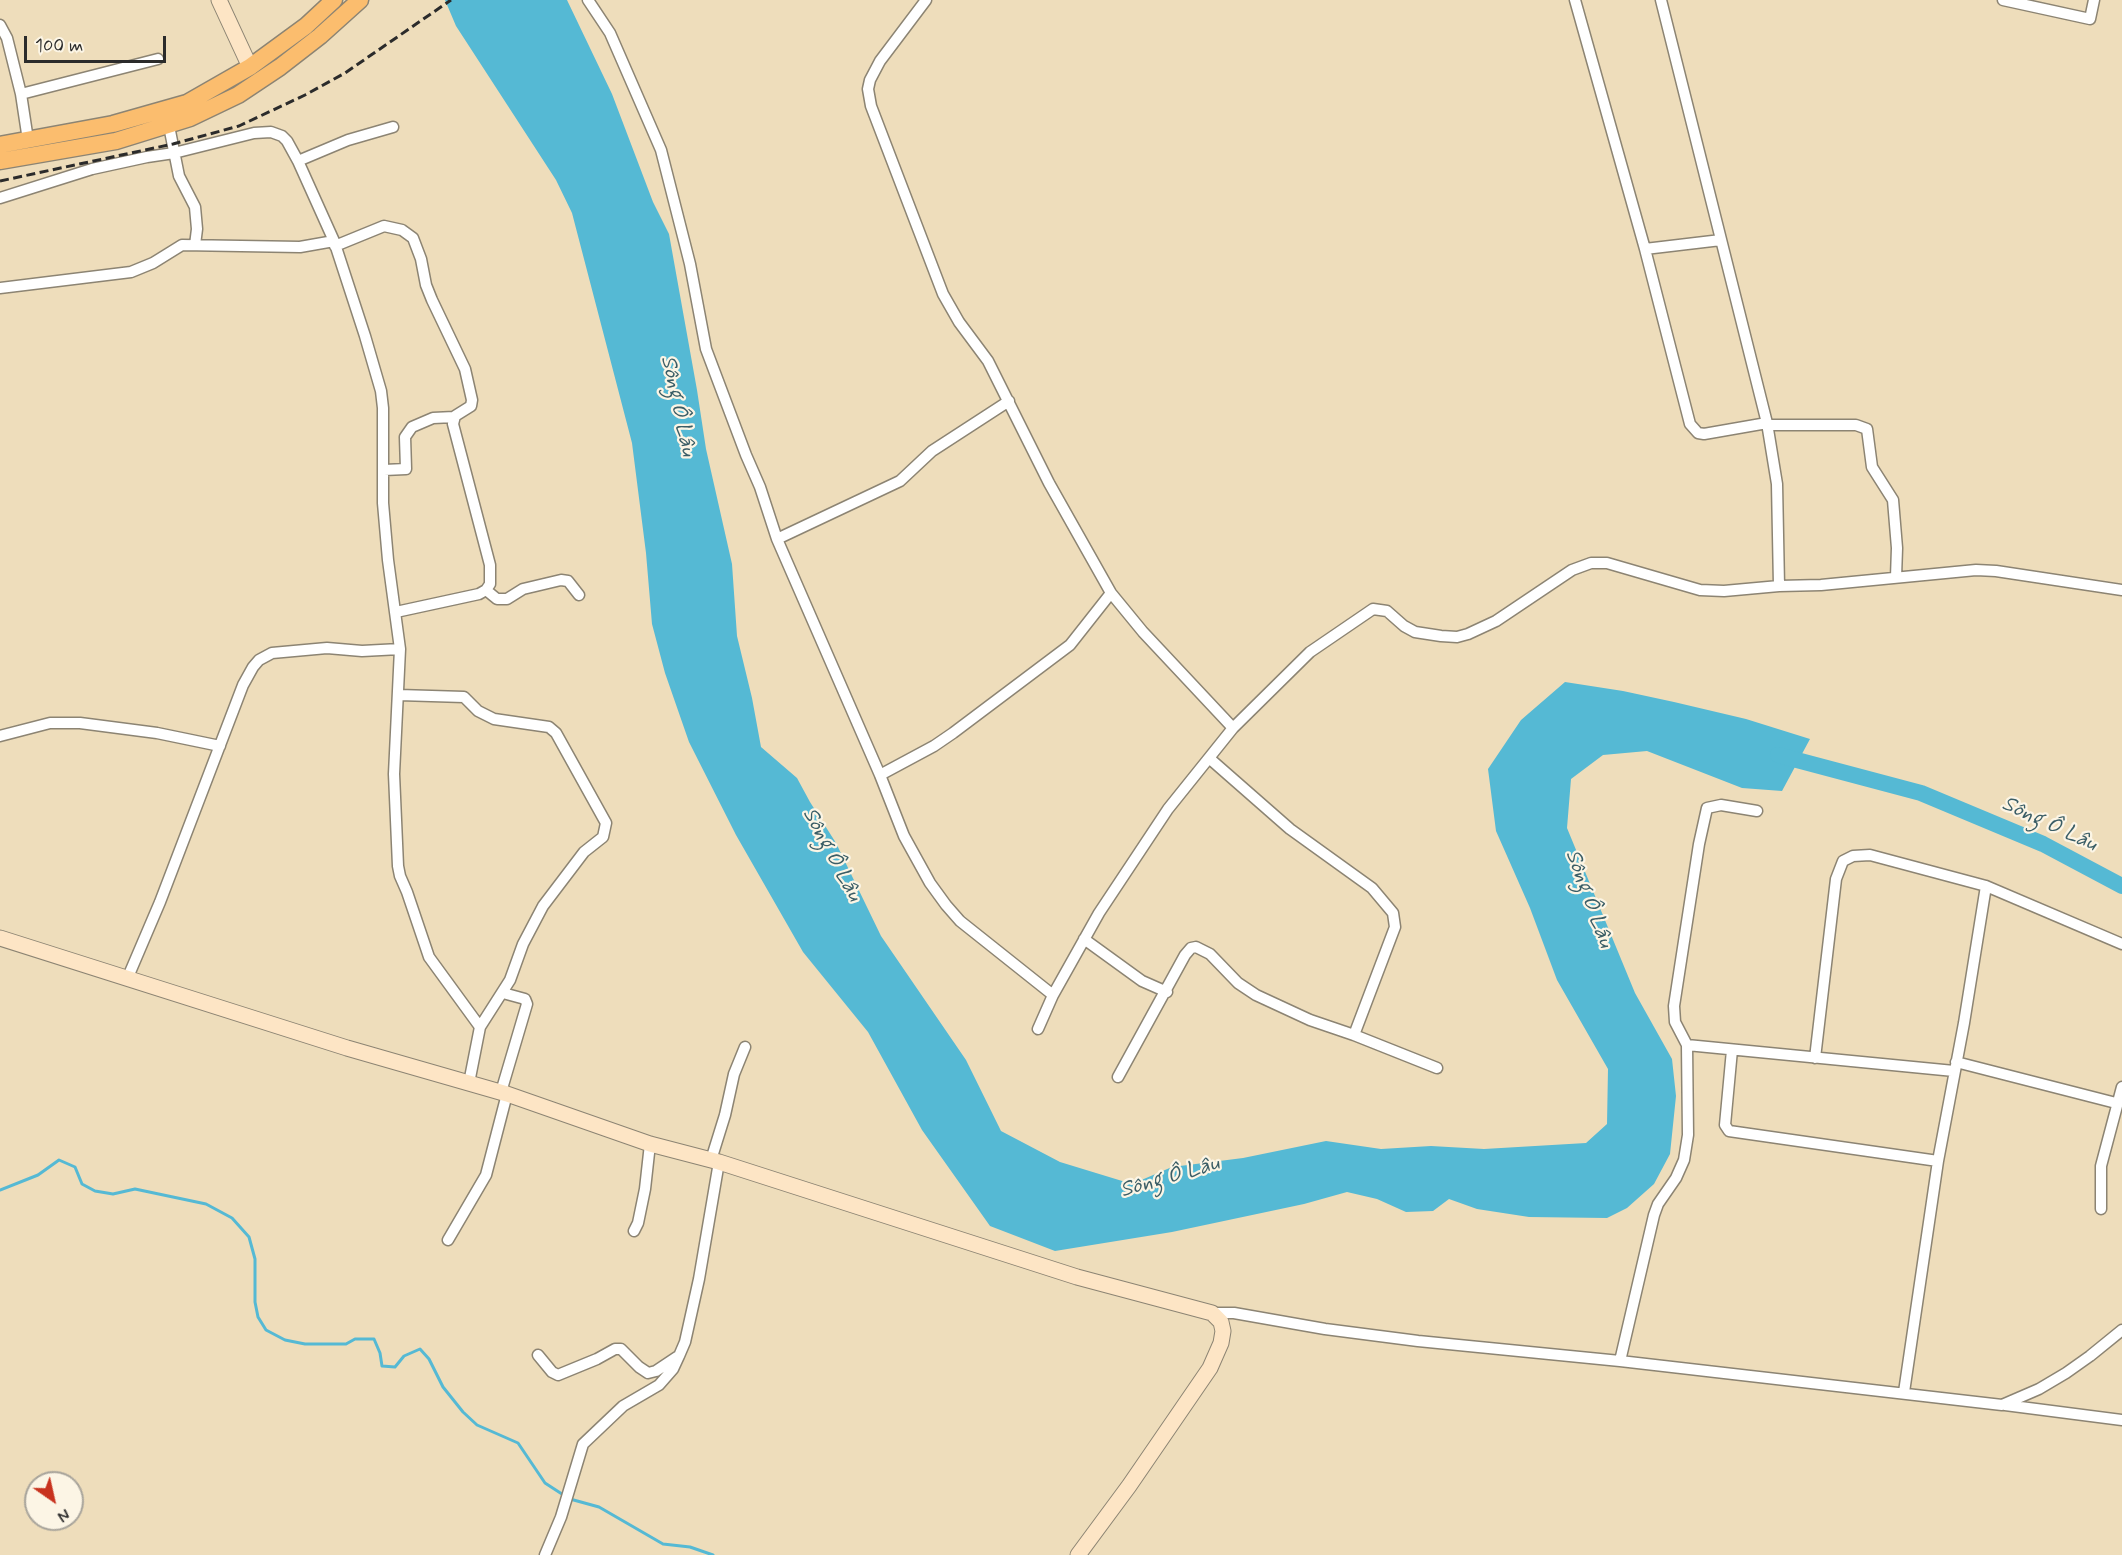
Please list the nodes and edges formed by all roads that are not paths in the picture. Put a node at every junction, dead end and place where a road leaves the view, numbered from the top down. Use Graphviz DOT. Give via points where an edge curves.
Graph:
graph roads {
  1 [pos="219,0"];
  2 [pos="334,0"];
  3 [pos="360,0"];
  4 [pos="588,0"];
  5 [pos="926,0"];
  6 [pos="1575,0"];
  7 [pos="1661,0"];
  8 [pos="2003,0"];
  9 [pos="2094,0"];
  10 [pos="0,25"];
  11 [pos="158,59"];
  12 [pos="250,67"];
  13 [pos="21,94"];
  14 [pos="113,124"];
  15 [pos="169,126"];
  16 [pos="393,128"];
  17 [pos="28,140"];
  18 [pos="116,141"];
  19 [pos="0,145"];
  20 [pos="174,153"];
  21 [pos="0,161"];
  22 [pos="298,161"];
  23 [pos="0,198"];
  24 [pos="1721,240"];
  25 [pos="334,243"];
  26 [pos="195,245"];
  27 [pos="1645,249"];
  28 [pos="0,288"];
  29 [pos="1009,401"];
  30 [pos="454,417"];
  31 [pos="1767,424"];
  32 [pos="384,470"];
  33 [pos="777,539"];
  34 [pos="1896,577"];
  35 [pos="1779,585"];
  36 [pos="486,590"];
  37 [pos="2122,590"];
  38 [pos="1111,593"];
  39 [pos="579,595"];
  40 [pos="396,612"];
  41 [pos="400,649"];
  42 [pos="399,695"];
  43 [pos="1233,728"];
  44 [pos="0,736"];
  45 [pos="220,746"];
  46 [pos="1209,758"];
  47 [pos="880,775"];
  48 [pos="1757,811"];
  49 [pos="1986,886"];
  50 [pos="0,938"];
  51 [pos="1084,939"];
  52 [pos="2122,944"];
  53 [pos="128,977"];
  54 [pos="1167,992"];
  55 [pos="503,993"];
  56 [pos="1053,995"];
  57 [pos="480,1027"];
  58 [pos="1038,1029"];
  59 [pos="1354,1035"];
  60 [pos="1687,1045"];
  61 [pos="745,1047"];
  62 [pos="1732,1050"];
  63 [pos="1815,1058"];
  64 [pos="1955,1067"];
  65 [pos="1437,1068"];
  66 [pos="1118,1077"];
  67 [pos="469,1083"];
  68 [pos="2122,1088"];
  69 [pos="504,1093"];
  70 [pos="2116,1103"];
  71 [pos="650,1144"];
  72 [pos="715,1161"];
  73 [pos="1938,1161"];
  74 [pos="2101,1209"];
  75 [pos="634,1231"];
  76 [pos="448,1240"];
  77 [pos="1212,1313"];
  78 [pos="2122,1330"];
  79 [pos="538,1355"];
  80 [pos="679,1356"];
  81 [pos="1620,1361"];
  82 [pos="1904,1392"];
  83 [pos="2002,1405"];
  84 [pos="2122,1420"];
  85 [pos="545,1555"];
  86 [pos="1078,1555"];
  1 -- 12 [label="main road"];
  2 -- 12 [label="highway"];
  3 -- 15 [label="highway" via="320,36 238,95"];
  4 -- 33 [label="street" via="610,33 661,150 690,264 706,349"];
  5 -- 29 [label="street" via="874,71 869,97 943,294 988,361"];
  6 -- 27 [label="street"];
  7 -- 24 [label="street"];
  8 -- 9 [label="street" via="2090,19"];
  10 -- 13 [label="street"];
  11 -- 13 [label="street"];
  12 -- 14 [label="highway" via="187,103"];
  13 -- 17 [label="street"];
  14 -- 17 [label="highway"];
  14 -- 18 [label="highway"];
  15 -- 18 [label="highway"];
  15 -- 20 [label="street"];
  16 -- 22 [label="street" via="348,140"];
  17 -- 19 [label="highway"];
  18 -- 21 [label="highway"];
  20 -- 22 [label="street" via="271,132 287,141"];
  20 -- 23 [label="street" via="92,169"];
  20 -- 26 [label="street" via="179,176 195,207"];
  22 -- 25 [label="street"];
  24 -- 27 [label="street"];
  24 -- 31 [label="street"];
  25 -- 26 [label="street" via="300,247"];
  25 -- 30 [label="street" via="384,226 402,230 413,238 422,259 426,285 468,380 471,406"];
  25 -- 32 [label="street" via="381,391"];
  26 -- 28 [label="street" via="182,245 130,272"];
  27 -- 31 [label="street" via="1690,424 1704,434"];
  29 -- 33 [label="street" via="932,451 900,481"];
  29 -- 38 [label="street" via="1049,483"];
  30 -- 32 [label="street" via="433,418 412,427 405,437 406,469"];
  30 -- 36 [label="street" via="490,565 490,584"];
  31 -- 34 [label="street" via="1856,425 1867,429 1872,467 1893,500"];
  31 -- 35 [label="street" via="1777,484"];
  32 -- 40 [label="street" via="383,503"];
  33 -- 47 [label="street"];
  34 -- 35 [label="street"];
  34 -- 37 [label="street" via="1986,570"];
  35 -- 43 [label="street" via="1700,590 1607,563 1591,563 1572,570 1496,621 1468,634 1441,636 1415,632 1387,611 1373,609 1310,652"];
  36 -- 39 [label="street" via="497,599 507,599 524,589 561,580 568,581"];
  36 -- 40 [label="street"];
  38 -- 43 [label="street"];
  38 -- 47 [label="street" via="1070,645 943,740"];
  40 -- 41 [label="street"];
  41 -- 42 [label="street"];
  41 -- 45 [label="street" via="327,648 266,655 253,667 243,685"];
  42 -- 55 [label="street" via="464,697 478,711 494,719 549,727 556,732 604,819 603,837 585,852 532,924"];
  42 -- 57 [label="street" via="394,774 400,876 429,957"];
  43 -- 46 [label="street"];
  44 -- 45 [label="street" via="50,723 80,723"];
  45 -- 53 [label="street"];
  46 -- 51 [label="street" via="1150,835"];
  46 -- 59 [label="street" via="1290,829 1372,888 1393,913 1395,927"];
  47 -- 56 [label="street" via="912,853 945,905 975,934"];
  48 -- 60 [label="street" via="1721,805 1707,808 1674,1006 1675,1022"];
  49 -- 52 [label="street"];
  49 -- 63 [label="street" via="1870,855 1853,855 1843,861 1836,879"];
  49 -- 64 [label="street"];
  50 -- 53 [label="main road"];
  51 -- 54 [label="street" via="1142,981"];
  51 -- 56 [label="street"];
  53 -- 67 [label="main road"];
  54 -- 59 [label="street" via="1185,955 1196,946 1256,995"];
  54 -- 66 [label="street"];
  55 -- 57 [label="street"];
  55 -- 69 [label="street" via="525,999 527,1004"];
  56 -- 58 [label="street"];
  57 -- 67 [label="street"];
  59 -- 65 [label="street"];
  60 -- 62 [label="street"];
  60 -- 81 [label="street" via="1689,1124 1684,1160 1654,1215"];
  61 -- 72 [label="street" via="734,1074"];
  62 -- 63 [label="street"];
  62 -- 73 [label="street" via="1725,1125 1729,1131"];
  63 -- 64 [label="street"];
  64 -- 70 [label="street"];
  64 -- 73 [label="street"];
  67 -- 69 [label="main road"];
  68 -- 70 [label="street"];
  69 -- 71 [label="main road"];
  69 -- 76 [label="street" via="486,1175"];
  70 -- 74 [label="street" via="2101,1166"];
  71 -- 72 [label="main road"];
  71 -- 75 [label="street" via="645,1189"];
  72 -- 77 [label="main road" via="1077,1277"];
  72 -- 80 [label="street" via="699,1279"];
  73 -- 82 [label="street"];
  77 -- 81 [label="street" via="1418,1341"];
  77 -- 86 [label="main road" via="1223,1331 1210,1368"];
  78 -- 83 [label="street" via="2066,1373"];
  79 -- 80 [label="street" via="558,1375 615,1348 648,1373"];
  80 -- 85 [label="street" via="659,1385 622,1406 583,1443"];
  81 -- 82 [label="street"];
  82 -- 83 [label="street"];
  83 -- 84 [label="street"];
}
